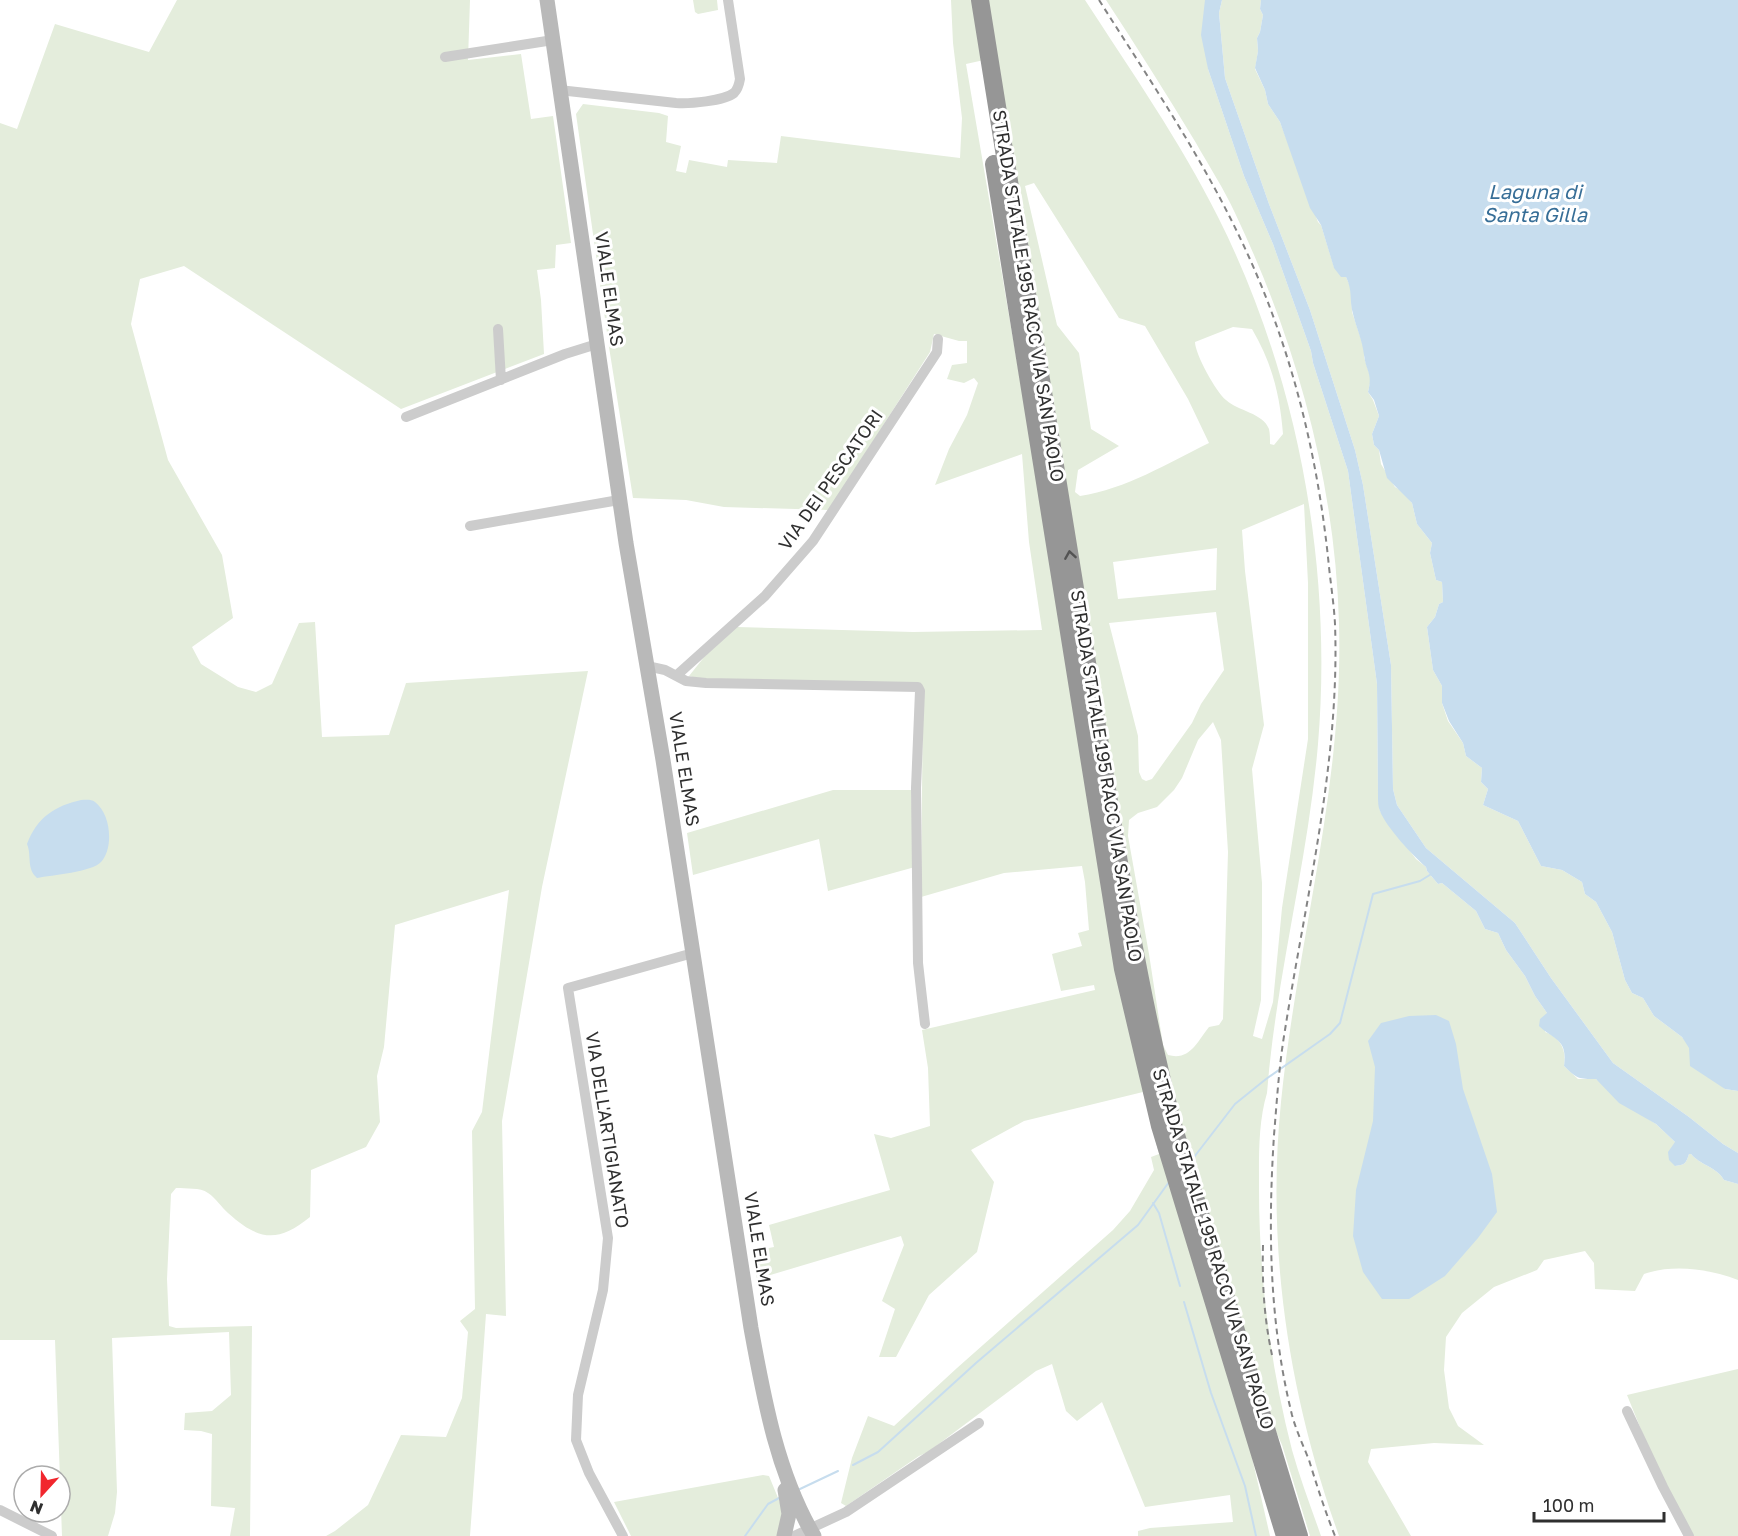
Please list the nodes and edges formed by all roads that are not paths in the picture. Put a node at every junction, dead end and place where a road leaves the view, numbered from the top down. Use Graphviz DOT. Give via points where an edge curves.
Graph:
graph roads {
  1 [pos="546,0"];
  2 [pos="728,0"];
  3 [pos="968,0"];
  4 [pos="980,0"];
  5 [pos="553,40"];
  6 [pos="445,57"];
  7 [pos="984,60"];
  8 [pos="560,90"];
  9 [pos="498,329"];
  10 [pos="938,339"];
  11 [pos="597,344"];
  12 [pos="501,380"];
  13 [pos="406,417"];
  14 [pos="619,500"];
  15 [pos="470,526"];
  16 [pos="647,666"];
  17 [pos="677,675"];
  18 [pos="693,953"];
  19 [pos="925,1024"];
  20 [pos="1244,1377"];
  21 [pos="1627,1411"];
  22 [pos="979,1423"];
  23 [pos="783,1466"];
  24 [pos="1267,1475"];
  25 [pos="0,1510"];
  26 [pos="810,1534"];
  27 [pos="52,1536"];
  28 [pos="623,1536"];
  29 [pos="784,1536"];
  30 [pos="794,1536"];
  31 [pos="1274,1536"];
  32 [pos="1285,1536"];
  33 [pos="1299,1536"];
  34 [pos="1689,1536"];
  1 -- 5 [label="main road, VIALE ELMAS"];
  2 -- 8 [label="street" via="740,80 729,96 689,104"];
  3 -- 7 [label="highway, STRADA STATALE 195 RACC VIA SAN PAOLO"];
  4 -- 7 [label="highway, STRADA STATALE 195 RACC VIA SAN PAOLO"];
  5 -- 6 [label="street"];
  5 -- 8 [label="main road, VIALE ELMAS"];
  7 -- 20 [label="highway, STRADA STATALE 195 RACC VIA SAN PAOLO" via="1123,969 1181,1153"];
  8 -- 11 [label="main road, VIALE ELMAS"];
  9 -- 12 [label="street"];
  10 -- 17 [label="street, VIA DEI PESCATORI" via="937,352 813,541 765,596"];
  11 -- 12 [label="street"];
  11 -- 14 [label="main road, VIALE ELMAS"];
  12 -- 13 [label="street"];
  14 -- 15 [label="street"];
  14 -- 16 [label="main road, VIALE ELMAS"];
  16 -- 17 [label="street"];
  16 -- 18 [label="main road, VIALE ELMAS"];
  17 -- 19 [label="street" via="686,681 706,683 918,687 918,963"];
  18 -- 23 [label="main road, VIALE ELMAS" via="753,1338"];
  18 -- 28 [label="street, VIA DELL'ARTIGIANATO" via="568,988 608,1238 603,1290 578,1395 576,1440"];
  20 -- 24 [label="highway, STRADA STATALE 195 RACC VIA SAN PAOLO"];
  20 -- 33 [label="highway, STRADA STATALE 195 RACC VIA SAN PAOLO"];
  21 -- 34 [label="street"];
  22 -- 26 [label="street"];
  23 -- 26 [label="main road, VIALE ELMAS"];
  23 -- 29 [label="main road" via="789,1514"];
  24 -- 31 [label="highway" via="1265,1491"];
  24 -- 32 [label="highway, STRADA STATALE 195 RACC VIA SAN PAOLO"];
  25 -- 27 [label="street"];
  26 -- 30 [label="street"];
}
